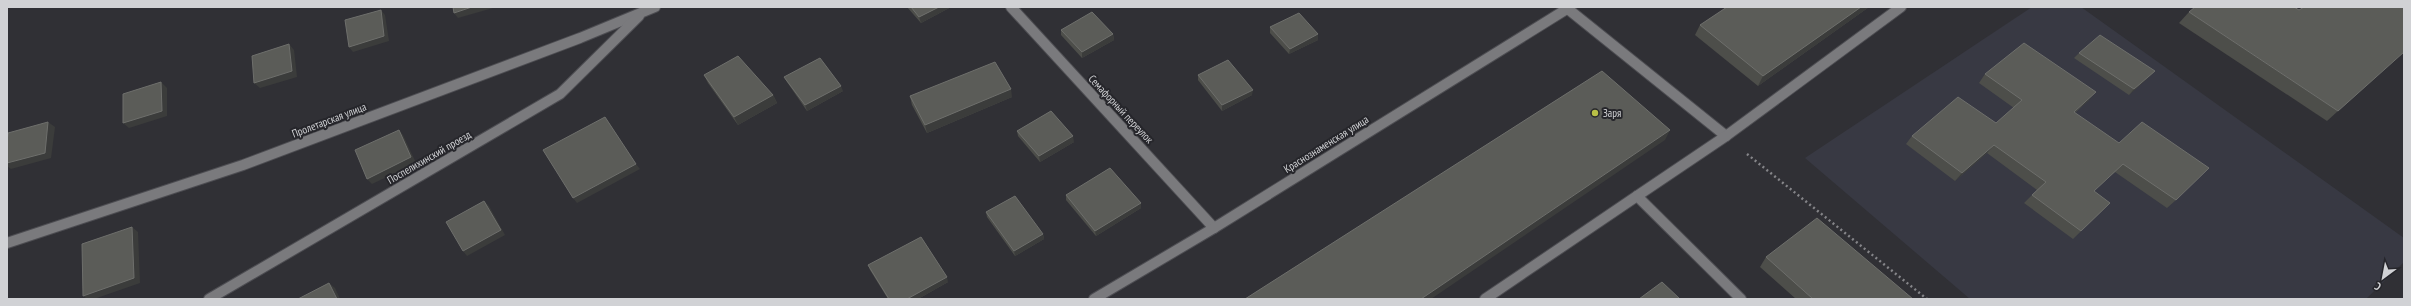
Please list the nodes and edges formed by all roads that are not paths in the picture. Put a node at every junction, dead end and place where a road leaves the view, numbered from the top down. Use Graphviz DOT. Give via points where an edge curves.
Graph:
graph roads {
  1 [pos="655,7"];
  2 [pos="1011,7"];
  3 [pos="1901,7"];
  4 [pos="1569,8"];
  5 [pos="643,12"];
  6 [pos="1726,136"];
  7 [pos="1637,196"];
  8 [pos="1214,228"];
  9 [pos="7,243"];
  10 [pos="209,299"];
  11 [pos="1094,299"];
  12 [pos="1485,299"];
  13 [pos="1741,299"];
  1 -- 5 [label="street, Пролетарская улица"];
  2 -- 8 [label="street, Семафорный переулок"];
  3 -- 6 [label="street"];
  4 -- 6 [label="street"];
  4 -- 8 [label="street, Краснознаменская улица"];
  5 -- 9 [label="street, Пролетарская улица" via="243,165"];
  5 -- 10 [label="street, Поспелихинский проезд" via="560,94"];
  6 -- 7 [label="street"];
  7 -- 12 [label="street"];
  7 -- 13 [label="street"];
  8 -- 11 [label="street, Краснознаменская улица"];
}
